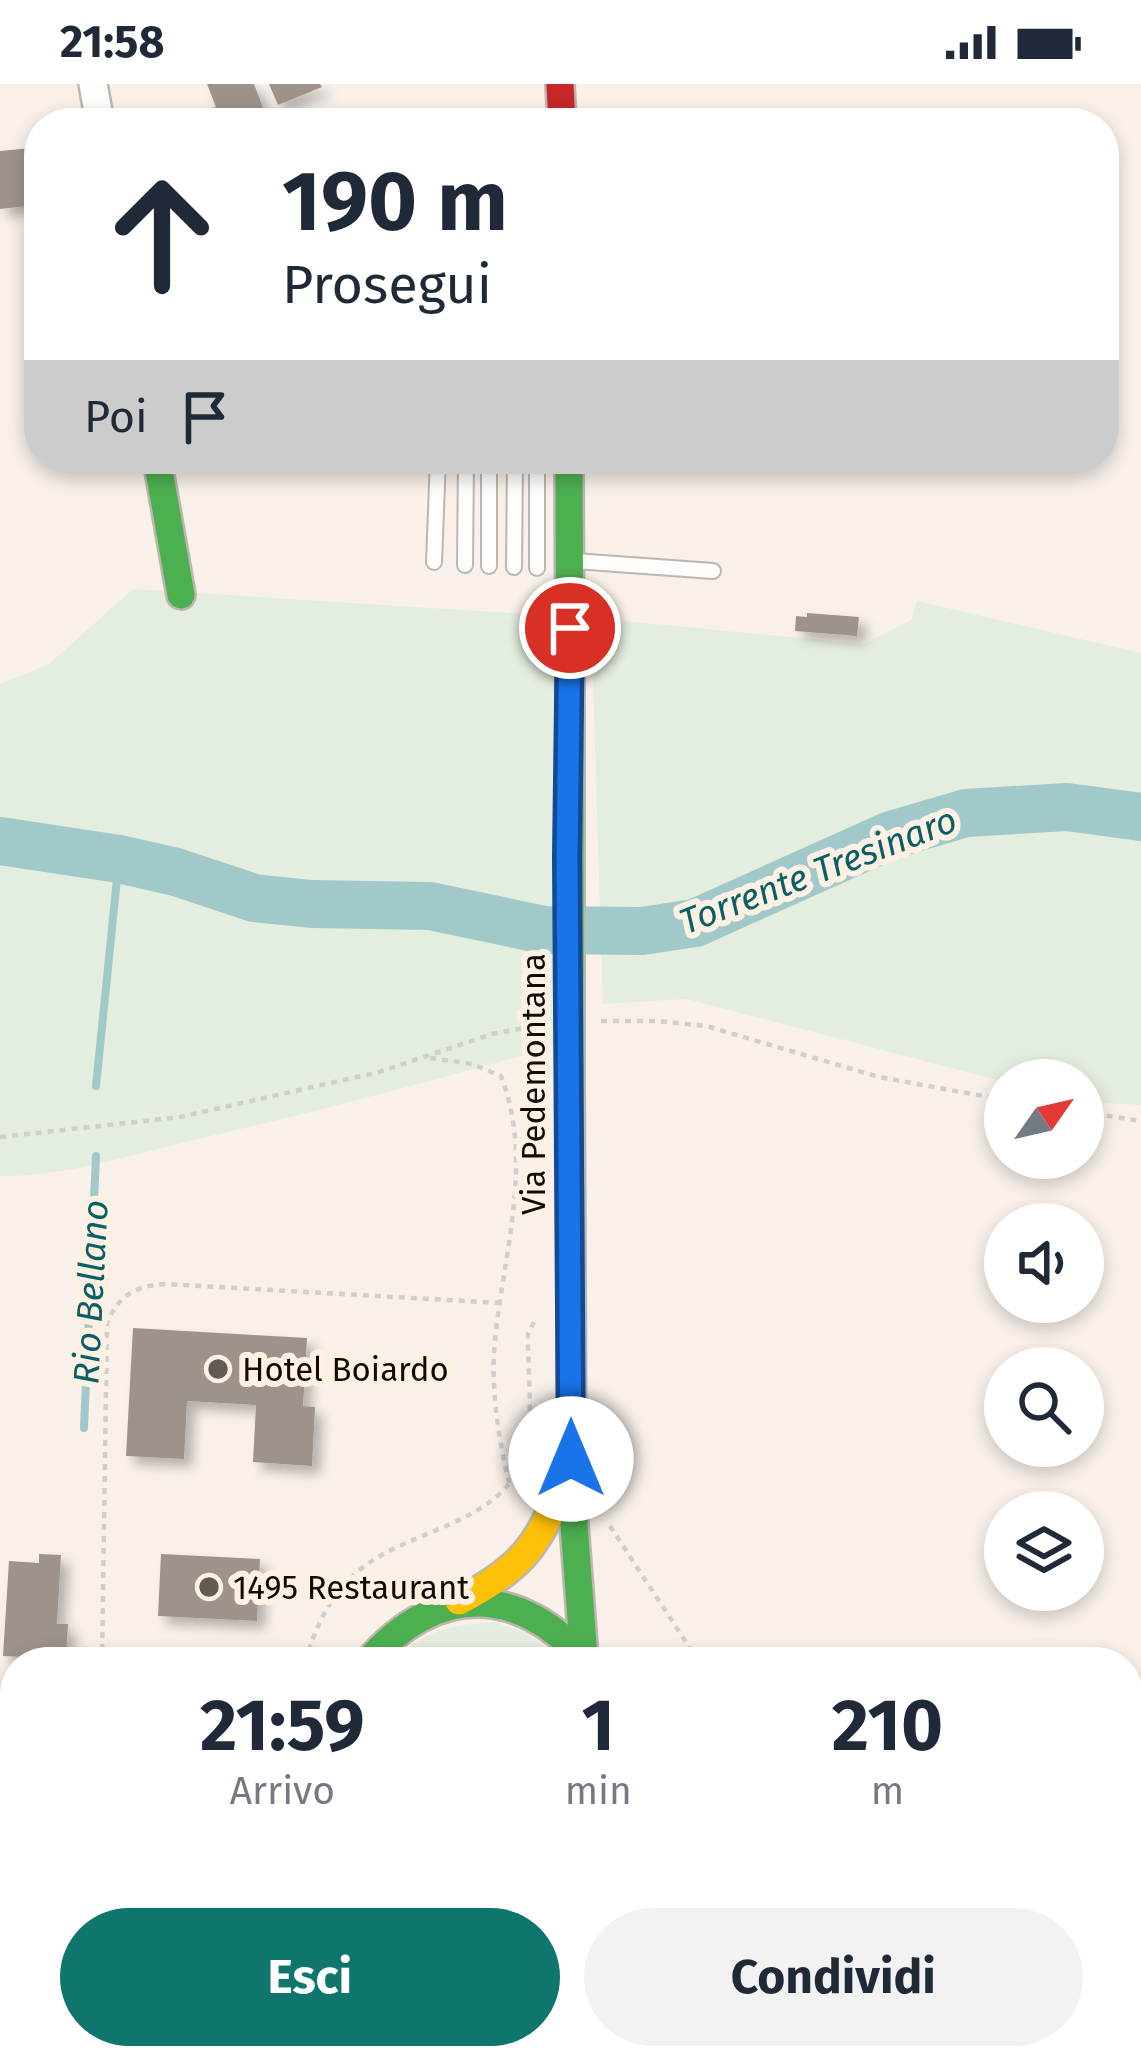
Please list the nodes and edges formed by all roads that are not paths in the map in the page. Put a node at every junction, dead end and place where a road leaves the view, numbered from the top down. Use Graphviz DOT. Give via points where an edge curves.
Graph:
graph roads {
  1 [pos="160,474"];
  2 [pos="437,474"];
  3 [pos="466,474"];
  4 [pos="489,474"];
  5 [pos="515,474"];
  6 [pos="537,474"];
  7 [pos="569,474"];
  8 [pos="570,560"];
  9 [pos="434,562"];
  10 [pos="465,565"];
  11 [pos="489,566"];
  12 [pos="514,567"];
  13 [pos="537,568"];
  14 [pos="713,571"];
  15 [pos="181,596"];
  16 [pos="571,1459"];
  17 [pos="454,1604"];
  18 [pos="382,1647"];
  19 [pos="572,1647"];
  20 [pos="584,1647"];
  1 -- 15 [label="main road"];
  2 -- 9 [label="lane"];
  3 -- 10 [label="lane"];
  4 -- 11 [label="lane"];
  5 -- 12 [label="lane"];
  6 -- 13 [label="lane"];
  7 -- 8 [label="main road, Via Pedemontana"];
  8 -- 14 [label="lane"];
  8 -- 16 [label="main road, Via Pedemontana, bridge"];
  16 -- 17 [label="main road, Via Pedemontana" via="536,1548"];
  16 -- 20 [label="main road, Via Pedemontana"];
  17 -- 18 [label="main road, Via Pedemontana" via="400,1627"];
  17 -- 19 [label="main road, Via Pedemontana" via="513,1606 548,1622"];
}
